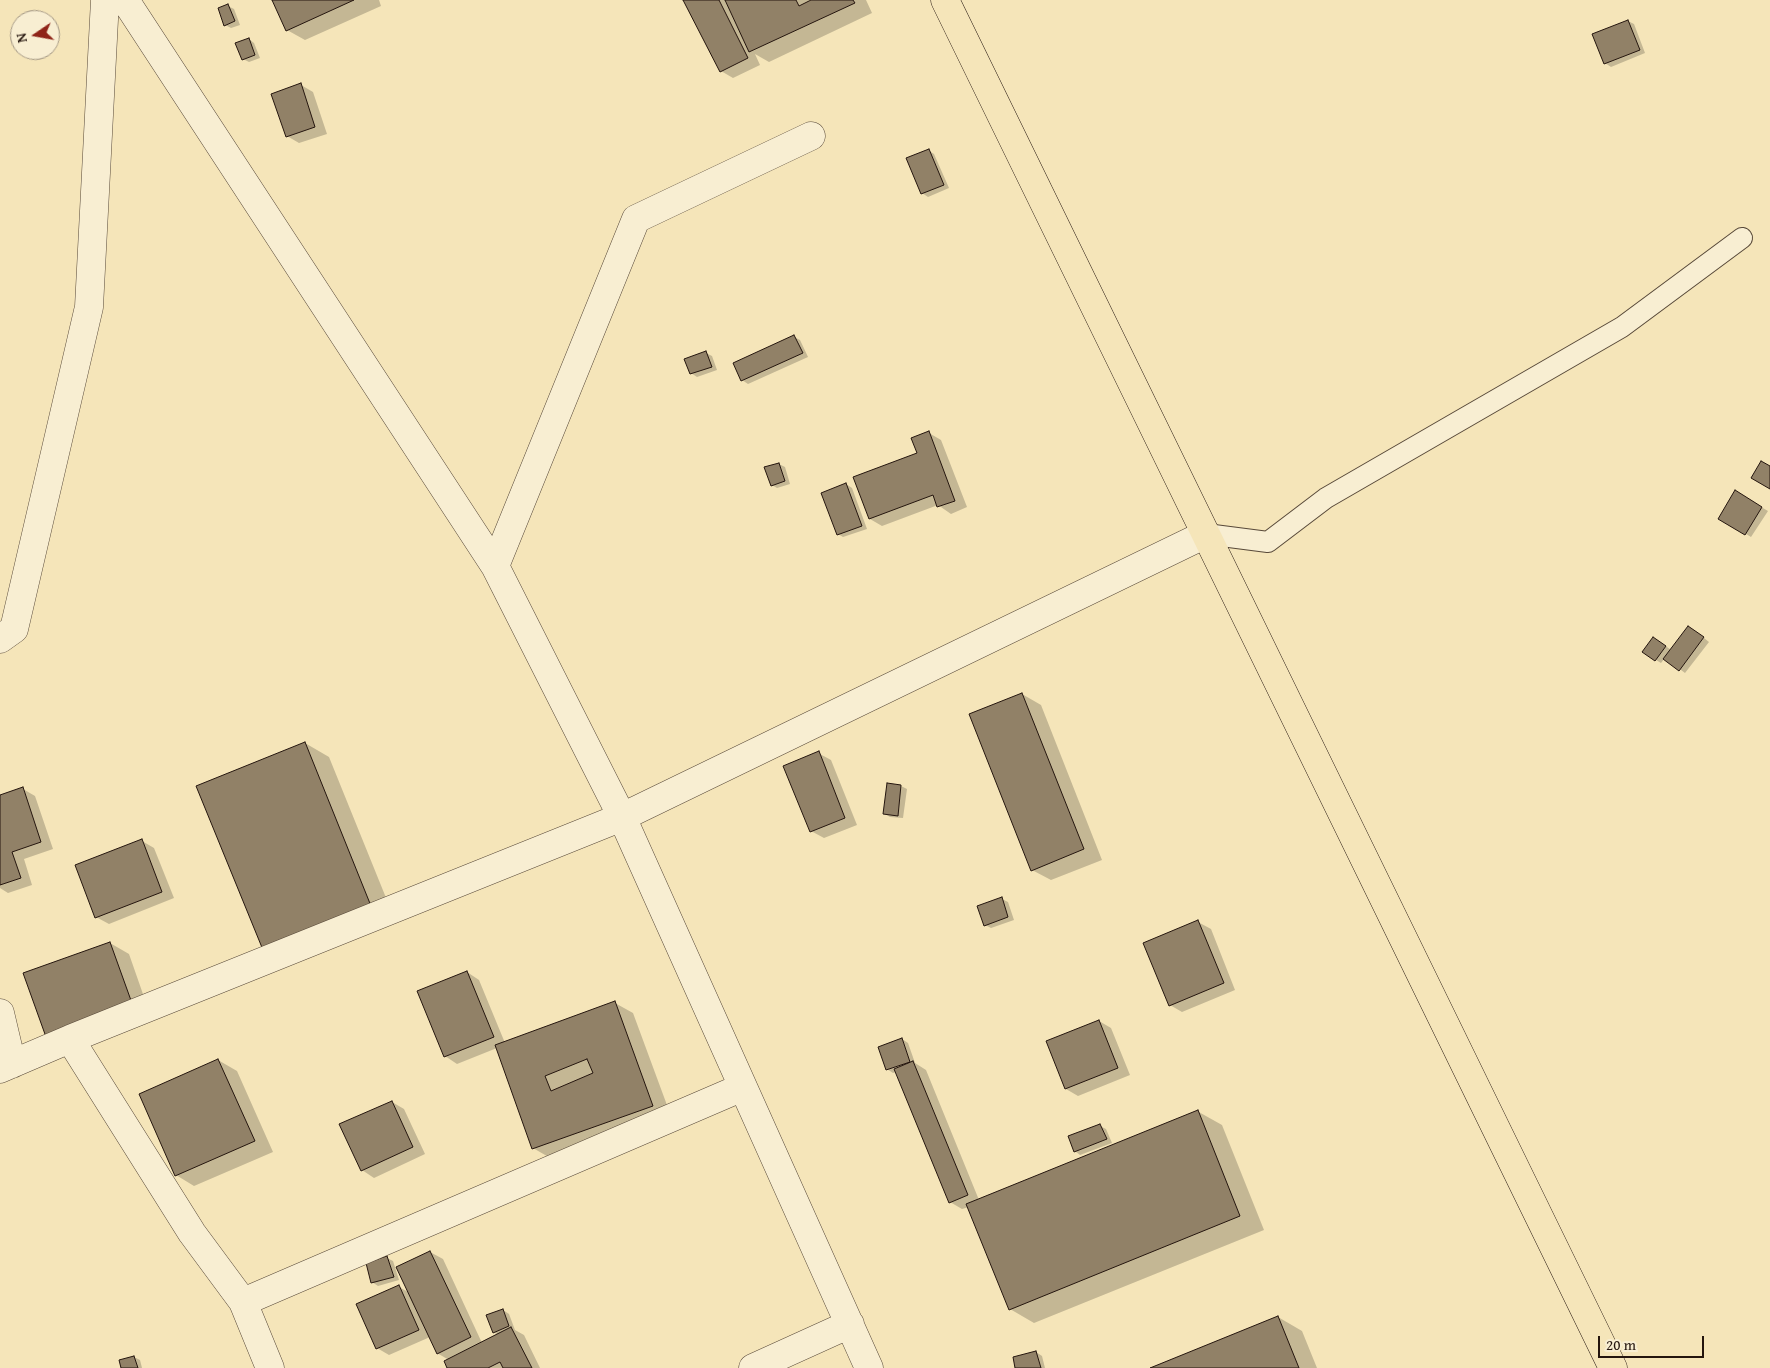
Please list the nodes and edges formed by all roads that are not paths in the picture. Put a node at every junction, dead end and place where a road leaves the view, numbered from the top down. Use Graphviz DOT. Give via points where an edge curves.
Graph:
graph roads {
  1 [pos="105,0"];
  2 [pos="125,0"];
  3 [pos="945,0"];
  4 [pos="811,136"];
  5 [pos="1742,238"];
  6 [pos="1206,534"];
  7 [pos="494,566"];
  8 [pos="0,639"];
  9 [pos="622,817"];
  10 [pos="0,1013"];
  11 [pos="70,1039"];
  12 [pos="6,1067"];
  13 [pos="743,1087"];
  14 [pos="243,1302"];
  15 [pos="850,1324"];
  16 [pos="270,1368"];
  17 [pos="753,1368"];
  18 [pos="869,1368"];
  19 [pos="1614,1368"];
  1 -- 8 [label="street" via="90,306 14,629"];
  2 -- 7 [label="street"];
  3 -- 6 [label="main road"];
  4 -- 7 [label="street" via="636,219"];
  5 -- 6 [label="lane" via="1622,328 1326,498 1268,542"];
  6 -- 9 [label="street"];
  6 -- 19 [label="main road"];
  7 -- 9 [label="street"];
  9 -- 11 [label="street"];
  9 -- 13 [label="street"];
  10 -- 12 [label="street"];
  11 -- 12 [label="street"];
  11 -- 14 [label="street" via="192,1232"];
  13 -- 14 [label="street"];
  13 -- 15 [label="street"];
  14 -- 16 [label="street"];
  15 -- 17 [label="street"];
  15 -- 18 [label="street"];
}
